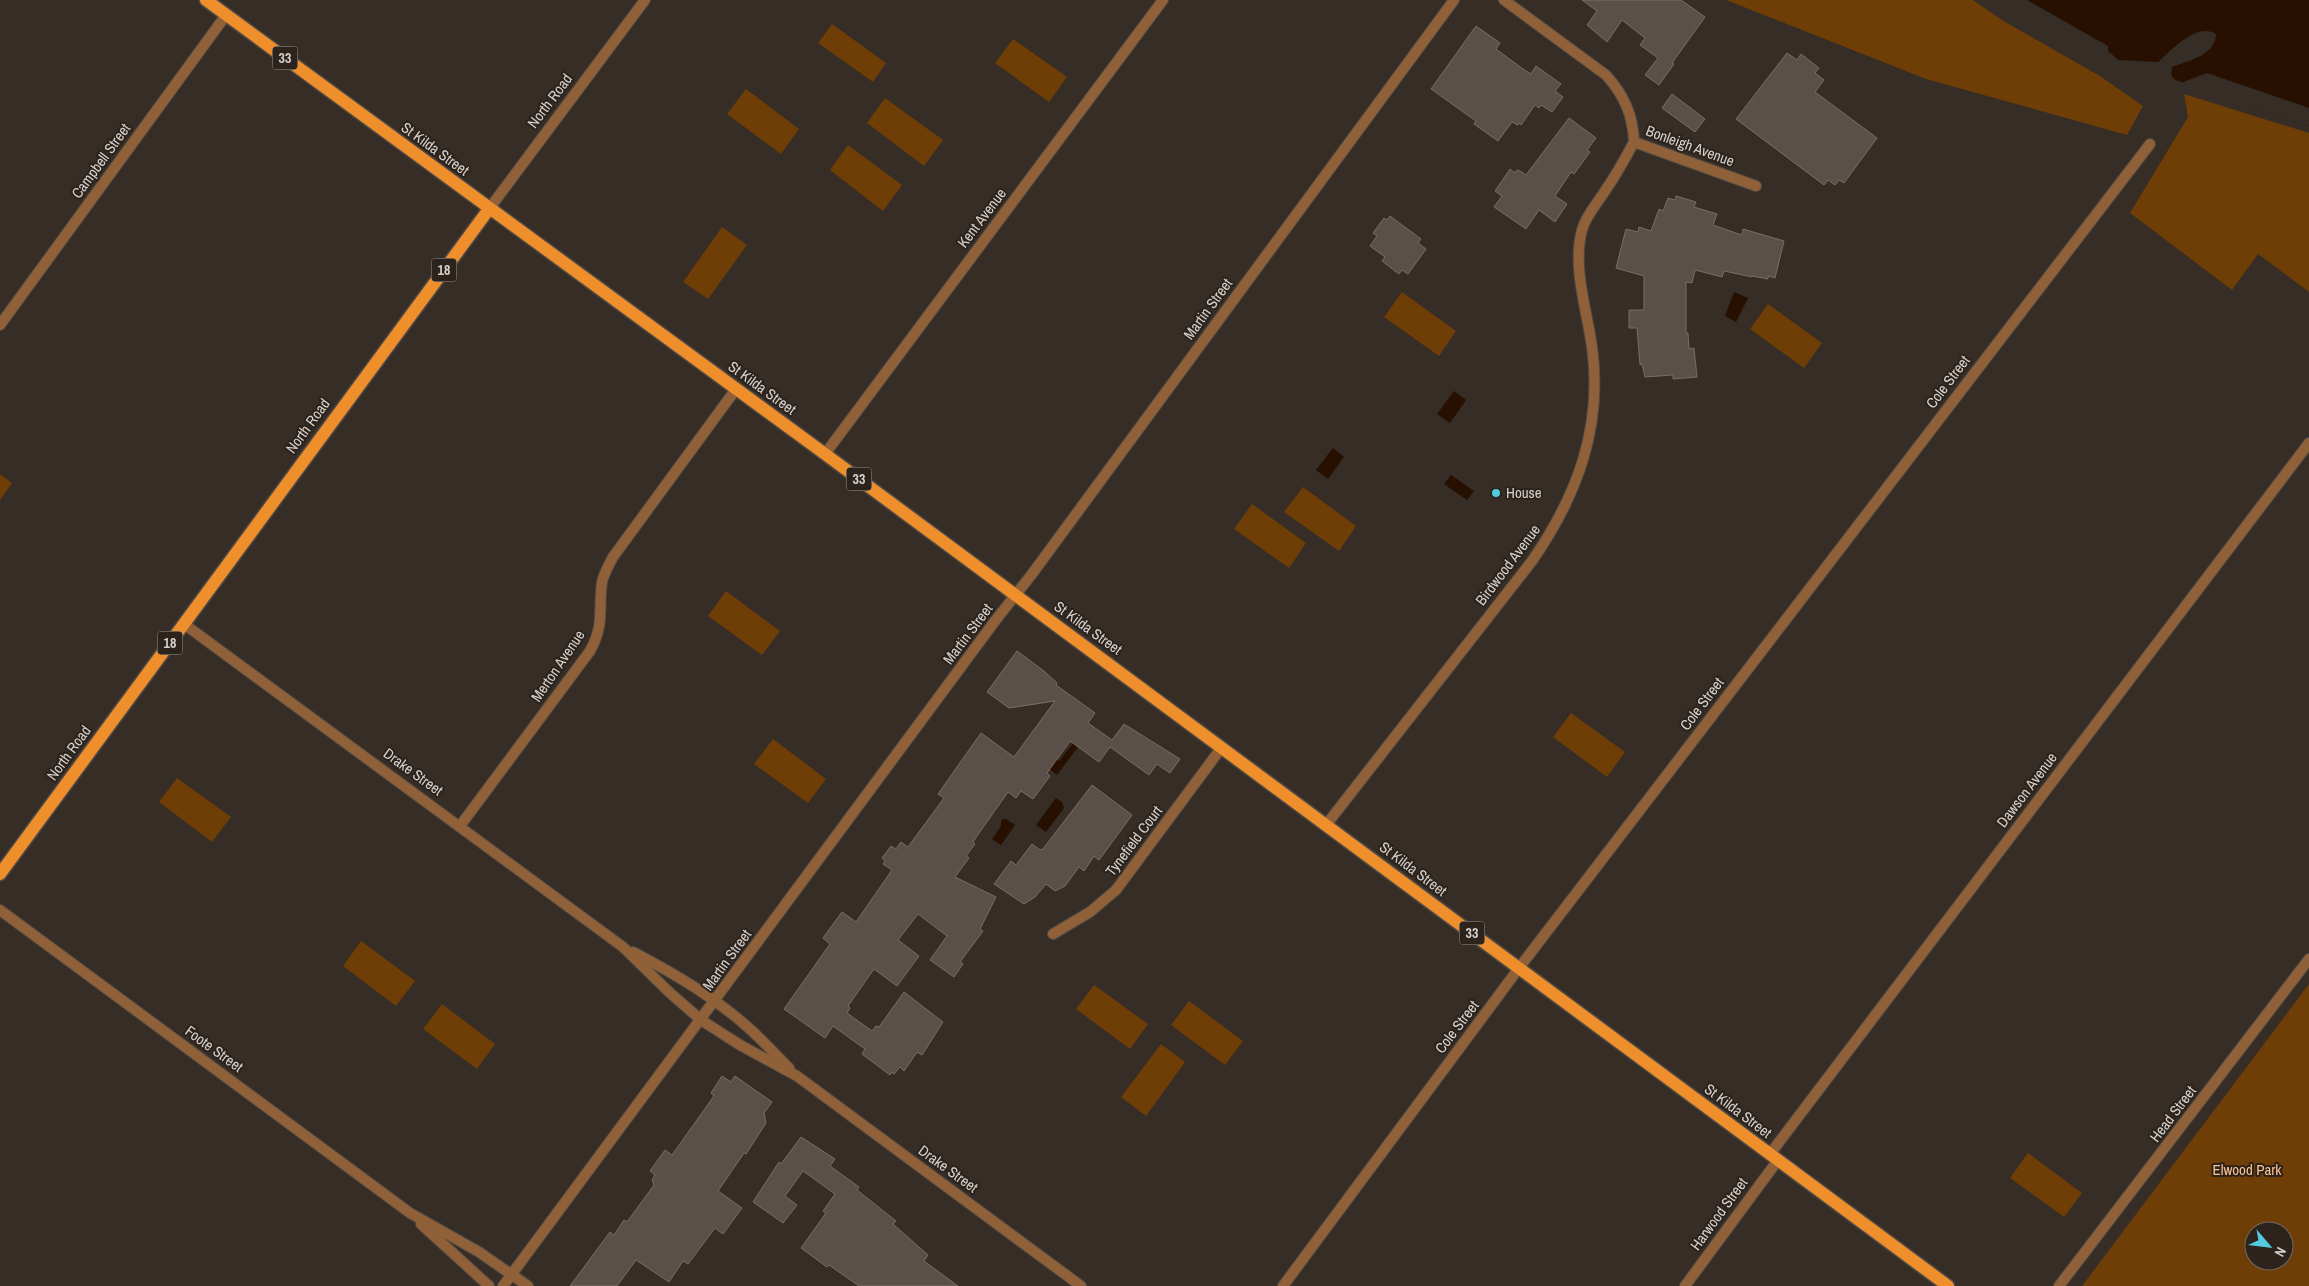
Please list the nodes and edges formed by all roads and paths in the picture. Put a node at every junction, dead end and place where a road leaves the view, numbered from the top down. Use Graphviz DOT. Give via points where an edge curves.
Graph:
graph roads {
  1 [pos="206,0"];
  2 [pos="645,0"];
  3 [pos="1163,0"];
  4 [pos="1454,0"];
  5 [pos="1504,0"];
  6 [pos="226,15"];
  7 [pos="1634,142"];
  8 [pos="2150,144"];
  9 [pos="1756,186"];
  10 [pos="489,209"];
  11 [pos="0,324"];
  12 [pos="736,389"];
  13 [pos="2309,444"];
  14 [pos="825,454"];
  15 [pos="1016,596"];
  16 [pos="184,624"];
  17 [pos="1222,747"];
  18 [pos="1326,824"];
  19 [pos="460,826"];
  20 [pos="0,874"];
  21 [pos="0,910"];
  22 [pos="1053,934"];
  23 [pos="624,947"];
  24 [pos="2309,959"];
  25 [pos="1519,968"];
  26 [pos="715,1001"];
  27 [pos="701,1020"];
  28 [pos="797,1076"];
  29 [pos="1774,1157"];
  30 [pos="410,1213"];
  31 [pos="513,1273"];
  32 [pos="489,1286"];
  33 [pos="504,1286"];
  34 [pos="528,1286"];
  35 [pos="1081,1286"];
  36 [pos="1283,1286"];
  37 [pos="1685,1286"];
  38 [pos="1948,1286"];
  39 [pos="2059,1286"];
  1 -- 6 [label="main road, St Kilda Street / 33"];
  2 -- 10 [label="street, North Road"];
  3 -- 14 [label="street, Kent Avenue"];
  4 -- 15 [label="street, Martin Street"];
  5 -- 7 [label="street, Bonleigh Avenue" via="1606,75 1620,90 1628,108"];
  6 -- 10 [label="main road, St Kilda Street / 33"];
  6 -- 11 [label="street, Campbell Street"];
  7 -- 9 [label="street, Bonleigh Avenue"];
  7 -- 18 [label="street, Birdwood Avenue" via="1586,218 1582,230 1578,253 1592,348 1595,402 1588,446 1573,489 1553,532 1532,561"];
  8 -- 25 [label="street, Cole Street"];
  10 -- 12 [label="main road, St Kilda Street / 33"];
  10 -- 16 [label="main road, North Road / 18"];
  12 -- 14 [label="main road, St Kilda Street / 33"];
  12 -- 19 [label="street, Merton Avenue" via="613,557 602,581 601,623 590,651"];
  13 -- 29 [label="street, Dawson Avenue"];
  14 -- 15 [label="main road, St Kilda Street / 33"];
  15 -- 17 [label="main road, St Kilda Street / 33"];
  15 -- 26 [label="street, Martin Street"];
  16 -- 19 [label="street, Drake Street"];
  16 -- 20 [label="main road, North Road / 18"];
  17 -- 18 [label="main road, St Kilda Street / 33"];
  17 -- 22 [label="street, Tynefield Court" via="1116,890 1090,912"];
  18 -- 25 [label="main road, St Kilda Street / 33"];
  19 -- 23 [label="street, Drake Street"];
  21 -- 30 [label="street, Foote Street"];
  23 -- 26 [label="street, Drake Street" via="680,977"];
  23 -- 27 [label="street, Drake Street"];
  24 -- 39 [label="street, Head Street"];
  25 -- 29 [label="main road, St Kilda Street / 33"];
  25 -- 36 [label="street, Cole Street"];
  26 -- 27 [label="street, Martin Street"];
  26 -- 28 [label="street, Drake Street" via="751,1030"];
  27 -- 28 [label="street, Drake Street"];
  27 -- 31 [label="street, Martin Street"];
  28 -- 35 [label="street, Drake Street"];
  29 -- 37 [label="street, Harwood Street"];
  29 -- 38 [label="main road, St Kilda Street / 33"];
  30 -- 31 [label="street, Foote Street"];
  30 -- 32 [label="street, Foote Street"];
  31 -- 33 [label="street, Martin Street"];
  31 -- 34 [label="street, Foote Street"];
}
